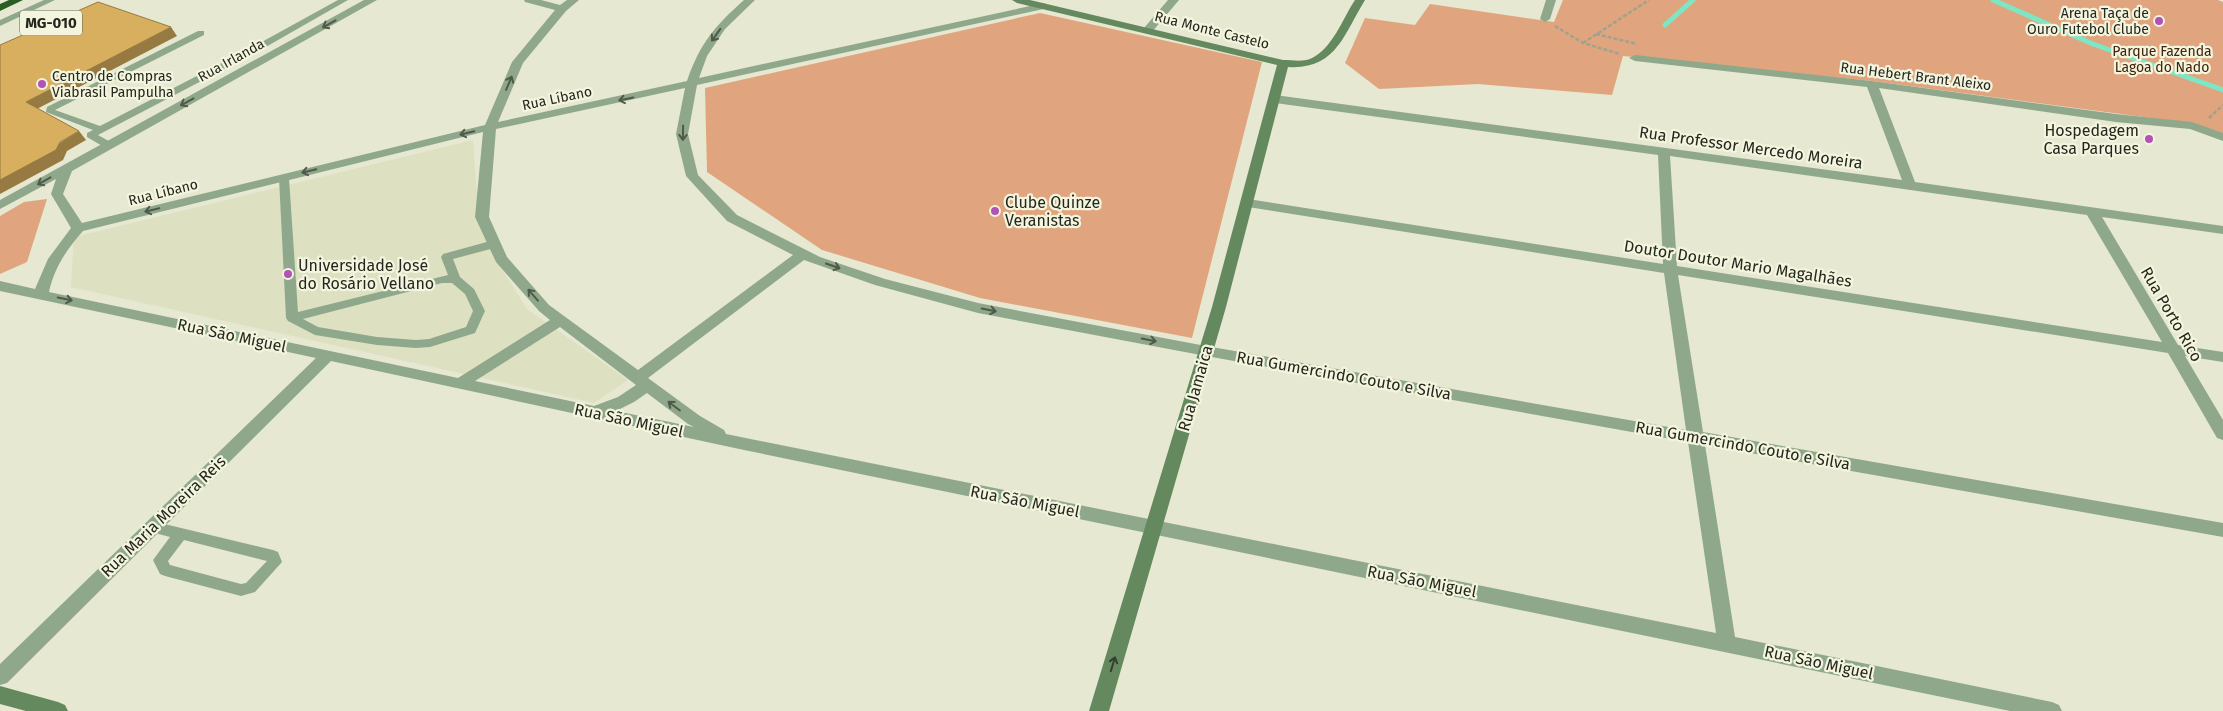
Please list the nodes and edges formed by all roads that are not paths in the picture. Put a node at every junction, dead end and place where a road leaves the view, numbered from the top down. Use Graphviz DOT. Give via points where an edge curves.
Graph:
graph roads {
  1 [pos="18,0"];
  2 [pos="51,0"];
  3 [pos="344,0"];
  4 [pos="372,0"];
  5 [pos="529,0"];
  6 [pos="574,0"];
  7 [pos="750,0"];
  8 [pos="1018,0"];
  9 [pos="1174,0"];
  10 [pos="1360,0"];
  11 [pos="1551,0"];
  12 [pos="1044,6"];
  13 [pos="0,8"];
  14 [pos="562,9"];
  15 [pos="1545,19"];
  16 [pos="0,23"];
  17 [pos="1148,30"];
  18 [pos="201,33"];
  19 [pos="1635,58"];
  20 [pos="1283,63"];
  21 [pos="1872,84"];
  22 [pos="691,85"];
  23 [pos="1274,99"];
  24 [pos="490,127"];
  25 [pos="99,129"];
  26 [pos="2223,137"];
  27 [pos="108,145"];
  28 [pos="1664,152"];
  29 [pos="66,169"];
  30 [pos="284,178"];
  31 [pos="1910,185"];
  32 [pos="1248,203"];
  33 [pos="0,205"];
  34 [pos="2092,210"];
  35 [pos="78,228"];
  36 [pos="2223,230"];
  37 [pos="494,244"];
  38 [pos="803,254"];
  39 [pos="1670,269"];
  40 [pos="456,279"];
  41 [pos="0,286"];
  42 [pos="41,294"];
  43 [pos="292,318"];
  44 [pos="560,320"];
  45 [pos="2173,349"];
  46 [pos="1206,351"];
  47 [pos="327,356"];
  48 [pos="2223,357"];
  49 [pos="642,381"];
  50 [pos="460,384"];
  51 [pos="593,412"];
  52 [pos="2223,434"];
  53 [pos="1695,436"];
  54 [pos="730,441"];
  55 [pos="152,527"];
  56 [pos="1154,527"];
  57 [pos="2223,530"];
  58 [pos="181,534"];
  59 [pos="1727,643"];
  60 [pos="0,677"];
  61 [pos="0,695"];
  62 [pos="58,711"];
  63 [pos="1099,711"];
  64 [pos="2052,711"];
  1 -- 13 [label="highway, MG-010"];
  2 -- 16 [label="lane"];
  3 -- 25 [label="lane"];
  4 -- 27 [label="street, Rua Irlanda, one-way"];
  5 -- 14 [label="street"];
  6 -- 14 [label="street"];
  7 -- 22 [label="street, Rua Gumercindo Couto e Silva, one-way" via="721,27 701,56"];
  8 -- 12 [label="street, Rua Monte Castelo"];
  9 -- 17 [label="street"];
  10 -- 20 [label="street, Rua Monte Castelo" via="1326,53 1301,64"];
  11 -- 15 [label="street"];
  12 -- 17 [label="street, Rua Monte Castelo"];
  12 -- 22 [label="street, Rua Líbano"];
  24 -- 14 [label="street, one-way" via="518,62"];
  17 -- 20 [label="street, Rua Monte Castelo"];
  18 -- 25 [label="lane" via="50,110"];
  19 -- 21 [label="street, Rua Hebert Brant Aleixo"];
  20 -- 23 [label="street, Rua Jamaica"];
  21 -- 26 [label="street, Rua Hebert Brant Aleixo" via="2192,126"];
  21 -- 31 [label="street"];
  22 -- 24 [label="street, Rua Líbano, one-way"];
  22 -- 38 [label="street, Rua Gumercindo Couto e Silva, one-way" via="682,134 692,176 732,218"];
  23 -- 28 [label="street, Rua Professor Mercedo Moreira"];
  23 -- 32 [label="street, Rua Jamaica"];
  24 -- 30 [label="street, Rua Líbano, one-way"];
  24 -- 37 [label="street" via="482,217"];
  25 -- 27 [label="lane" via="91,135"];
  27 -- 29 [label="street, Rua Irlanda"];
  28 -- 31 [label="street, Rua Professor Mercedo Moreira"];
  28 -- 39 [label="street"];
  29 -- 33 [label="street, Rua Irlanda, one-way"];
  29 -- 35 [label="street" via="58,194"];
  30 -- 35 [label="street, Rua Líbano, one-way"];
  30 -- 43 [label="lane"];
  31 -- 34 [label="street, Rua Professor Mercedo Moreira"];
  32 -- 39 [label="street, Doutor Doutor Mario Magalhães"];
  32 -- 46 [label="street, Rua Jamaica"];
  34 -- 36 [label="street, Rua Professor Mercedo Moreira"];
  34 -- 45 [label="street, Rua Porto Rico"];
  35 -- 42 [label="street" via="59,251 43,280"];
  37 -- 40 [label="lane" via="447,257"];
  44 -- 37 [label="street, one-way" via="544,308 507,266"];
  38 -- 46 [label="street, Rua Gumercindo Couto e Silva, one-way" via="880,282 978,308"];
  38 -- 49 [label="street"];
  39 -- 45 [label="street, Doutor Doutor Mario Magalhães"];
  39 -- 53 [label="street"];
  40 -- 43 [label="lane" via="442,278"];
  40 -- 43 [label="lane" via="470,292 479,311 474,327 430,342 377,341 315,331"];
  41 -- 42 [label="street, Rua São Miguel"];
  42 -- 47 [label="street, Rua São Miguel, one-way"];
  44 -- 49 [label="street"];
  44 -- 50 [label="street"];
  45 -- 48 [label="street, Doutor Doutor Mario Magalhães"];
  45 -- 52 [label="street, Rua Porto Rico"];
  46 -- 53 [label="street, Rua Gumercindo Couto e Silva"];
  46 -- 56 [label="street, Rua Jamaica"];
  47 -- 50 [label="street, Rua São Miguel"];
  47 -- 55 [label="street, Rua Maria Moreira Reis"];
  49 -- 51 [label="street" via="636,394 616,406"];
  54 -- 49 [label="street, one-way" via="694,420"];
  50 -- 51 [label="street, Rua São Miguel"];
  51 -- 54 [label="street, Rua São Miguel"];
  53 -- 57 [label="street, Rua Gumercindo Couto e Silva"];
  53 -- 59 [label="street"];
  54 -- 56 [label="street, Rua São Miguel"];
  55 -- 58 [label="lane"];
  55 -- 60 [label="street, Rua Maria Moreira Reis"];
  56 -- 59 [label="street, Rua São Miguel"];
  63 -- 56 [label="street, Rua Jamaica, one-way"];
  58 -- 58 [label="lane" via="273,556 275,562 250,588 241,590 165,570 160,560"];
  59 -- 64 [label="street, Rua São Miguel"];
  61 -- 62 [label="street"];
}
